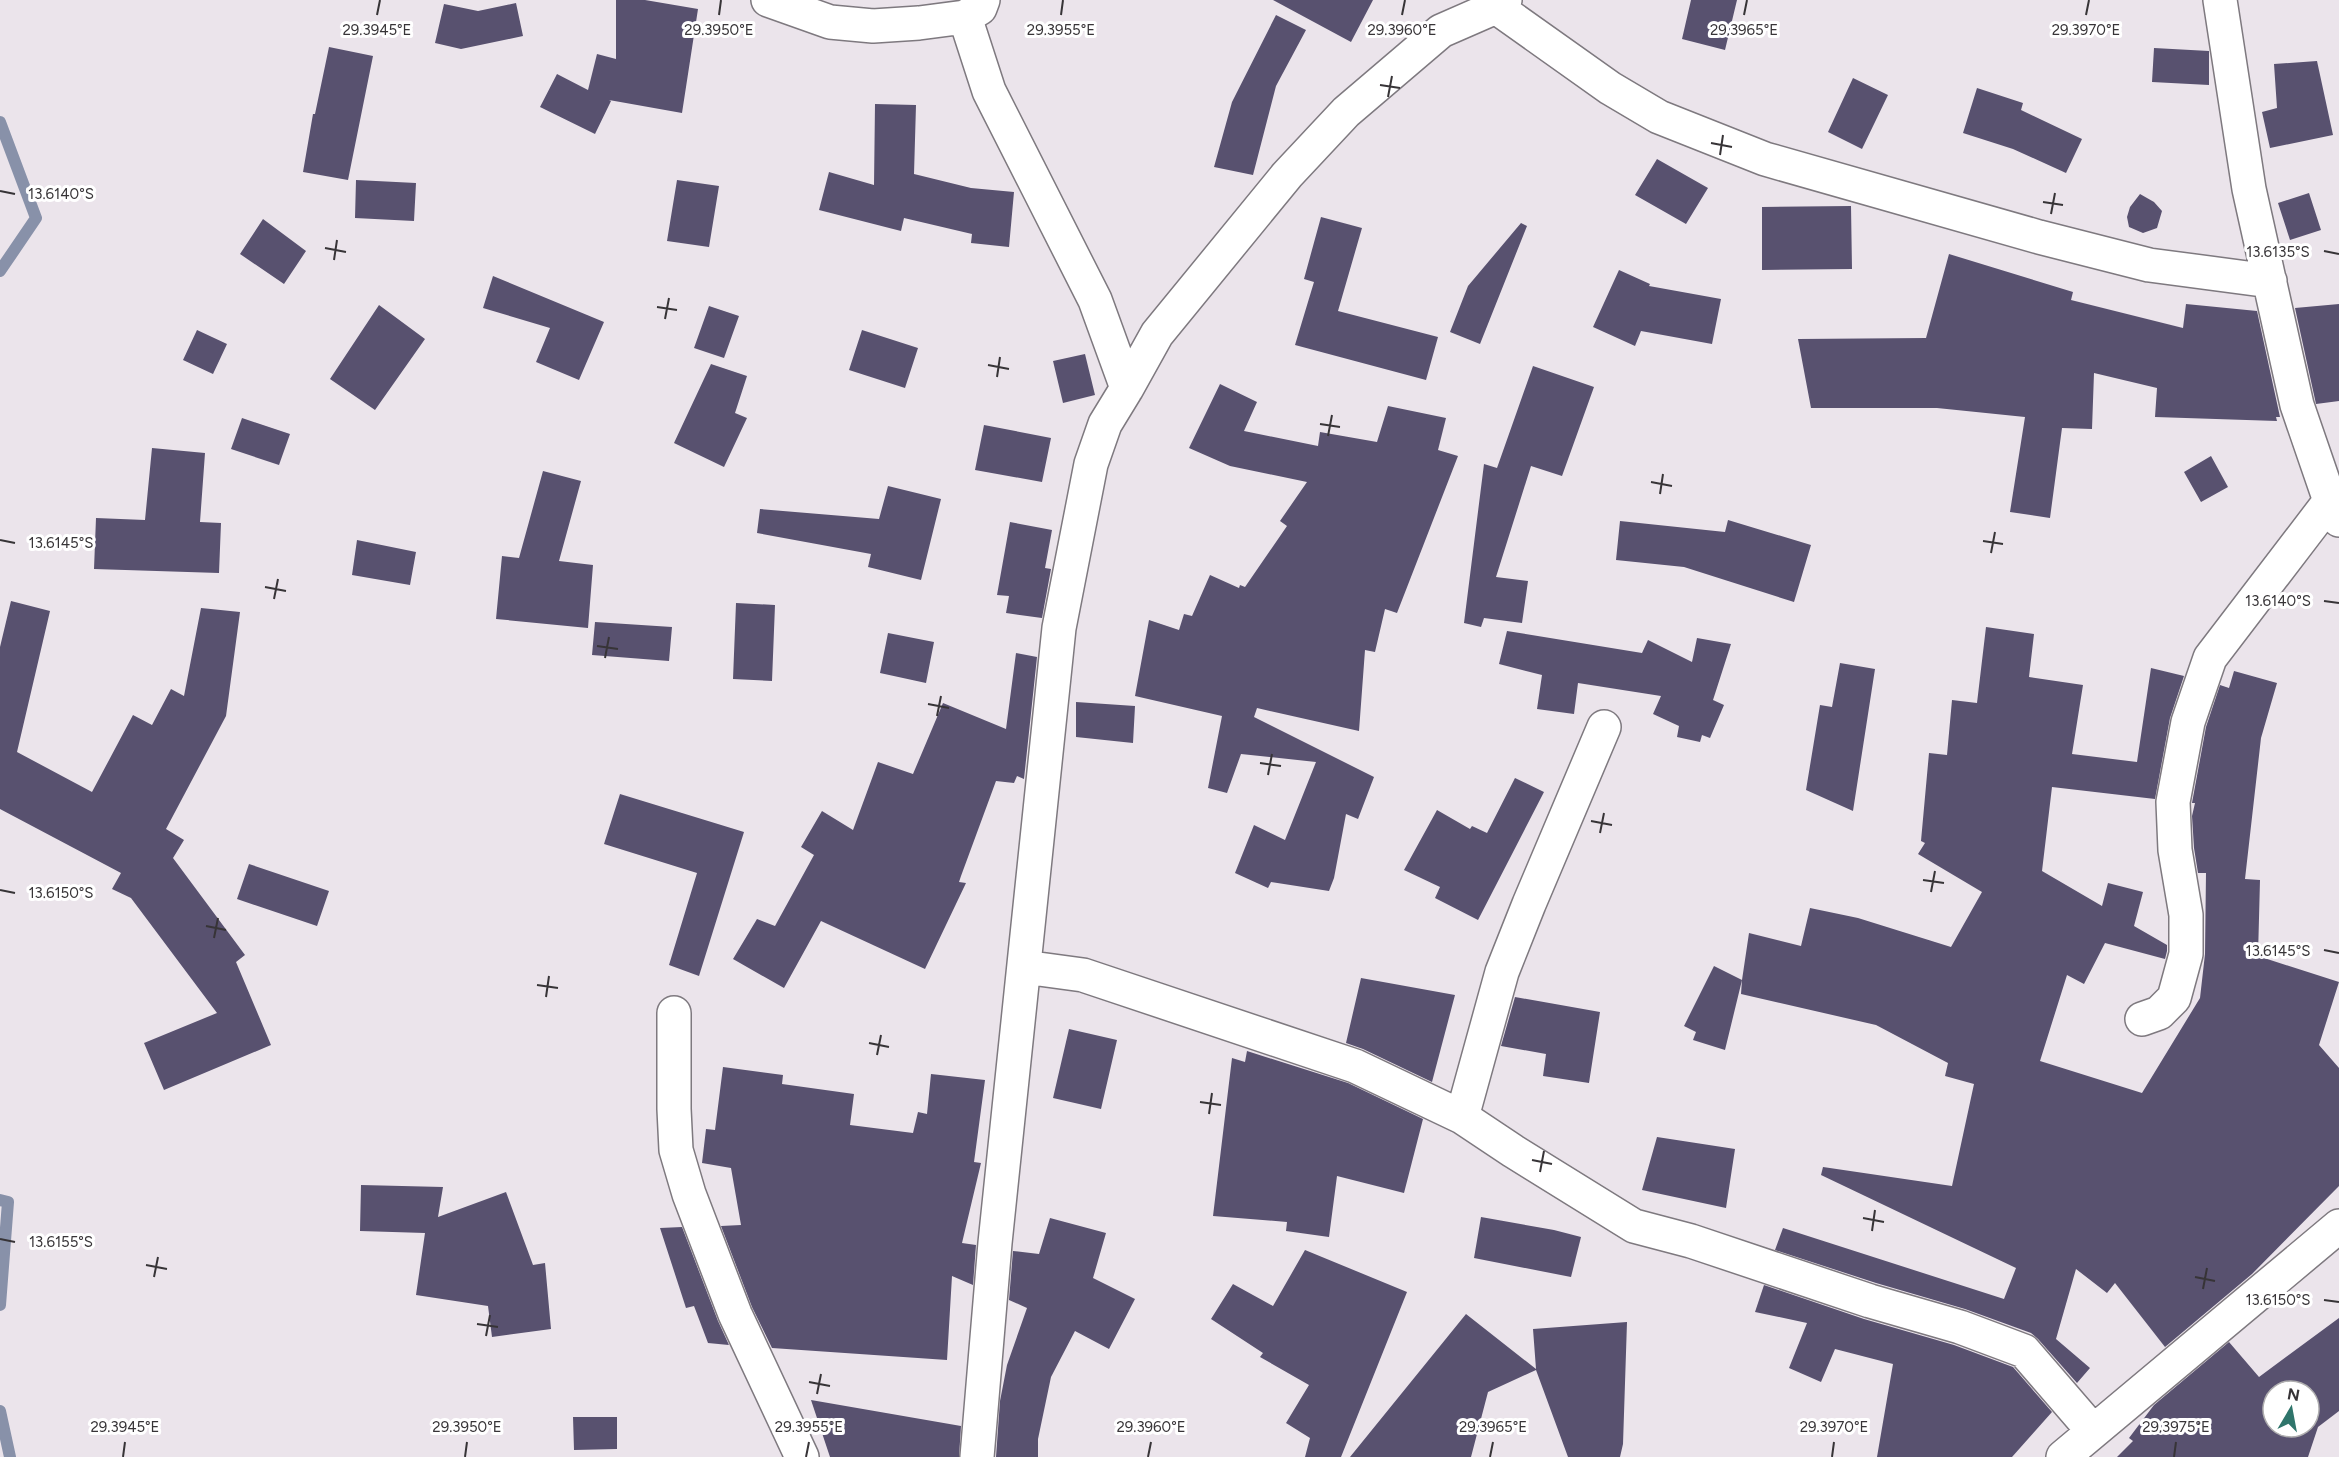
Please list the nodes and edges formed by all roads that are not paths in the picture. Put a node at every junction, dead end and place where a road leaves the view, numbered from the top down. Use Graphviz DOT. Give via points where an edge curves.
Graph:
graph roads {
  1 [pos="768,0"];
  2 [pos="2220,0"];
  3 [pos="1501,3"];
  4 [pos="974,8"];
  5 [pos="2270,281"];
  6 [pos="1127,388"];
  7 [pos="2334,511"];
  8 [pos="1604,728"];
  9 [pos="1024,967"];
  10 [pos="674,1013"];
  11 [pos="2142,1019"];
  12 [pos="1462,1117"];
  13 [pos="2339,1226"];
  14 [pos="2093,1431"];
  15 [pos="802,1457"];
  16 [pos="977,1457"];
  17 [pos="2063,1457"];
  1 -- 4 [label="street" via="830,22 873,26 919,23"];
  2 -- 5 [label="street" via="2249,189"];
  3 -- 5 [label="street" via="1610,88 1659,117 1765,159 2149,265"];
  3 -- 6 [label="street" via="1441,31 1346,112 1287,175 1157,334"];
  4 -- 6 [label="street" via="988,91 1095,300"];
  5 -- 7 [label="street" via="2297,405"];
  6 -- 9 [label="street" via="1105,424 1091,464 1059,628"];
  7 -- 11 [label="street" via="2210,658 2188,722 2173,802 2175,850 2186,915 2186,954 2174,998 2159,1013"];
  8 -- 12 [label="street" via="1502,972"];
  9 -- 12 [label="street" via="1083,975 1308,1049 1355,1066"];
  9 -- 16 [label="street" via="994,1243"];
  10 -- 15 [label="street" via="674,1109 679,1161 735,1314"];
  12 -- 14 [label="street" via="1634,1226 1960,1327 2024,1351"];
  13 -- 14 [label="street"];
  14 -- 17 [label="street"];
}
